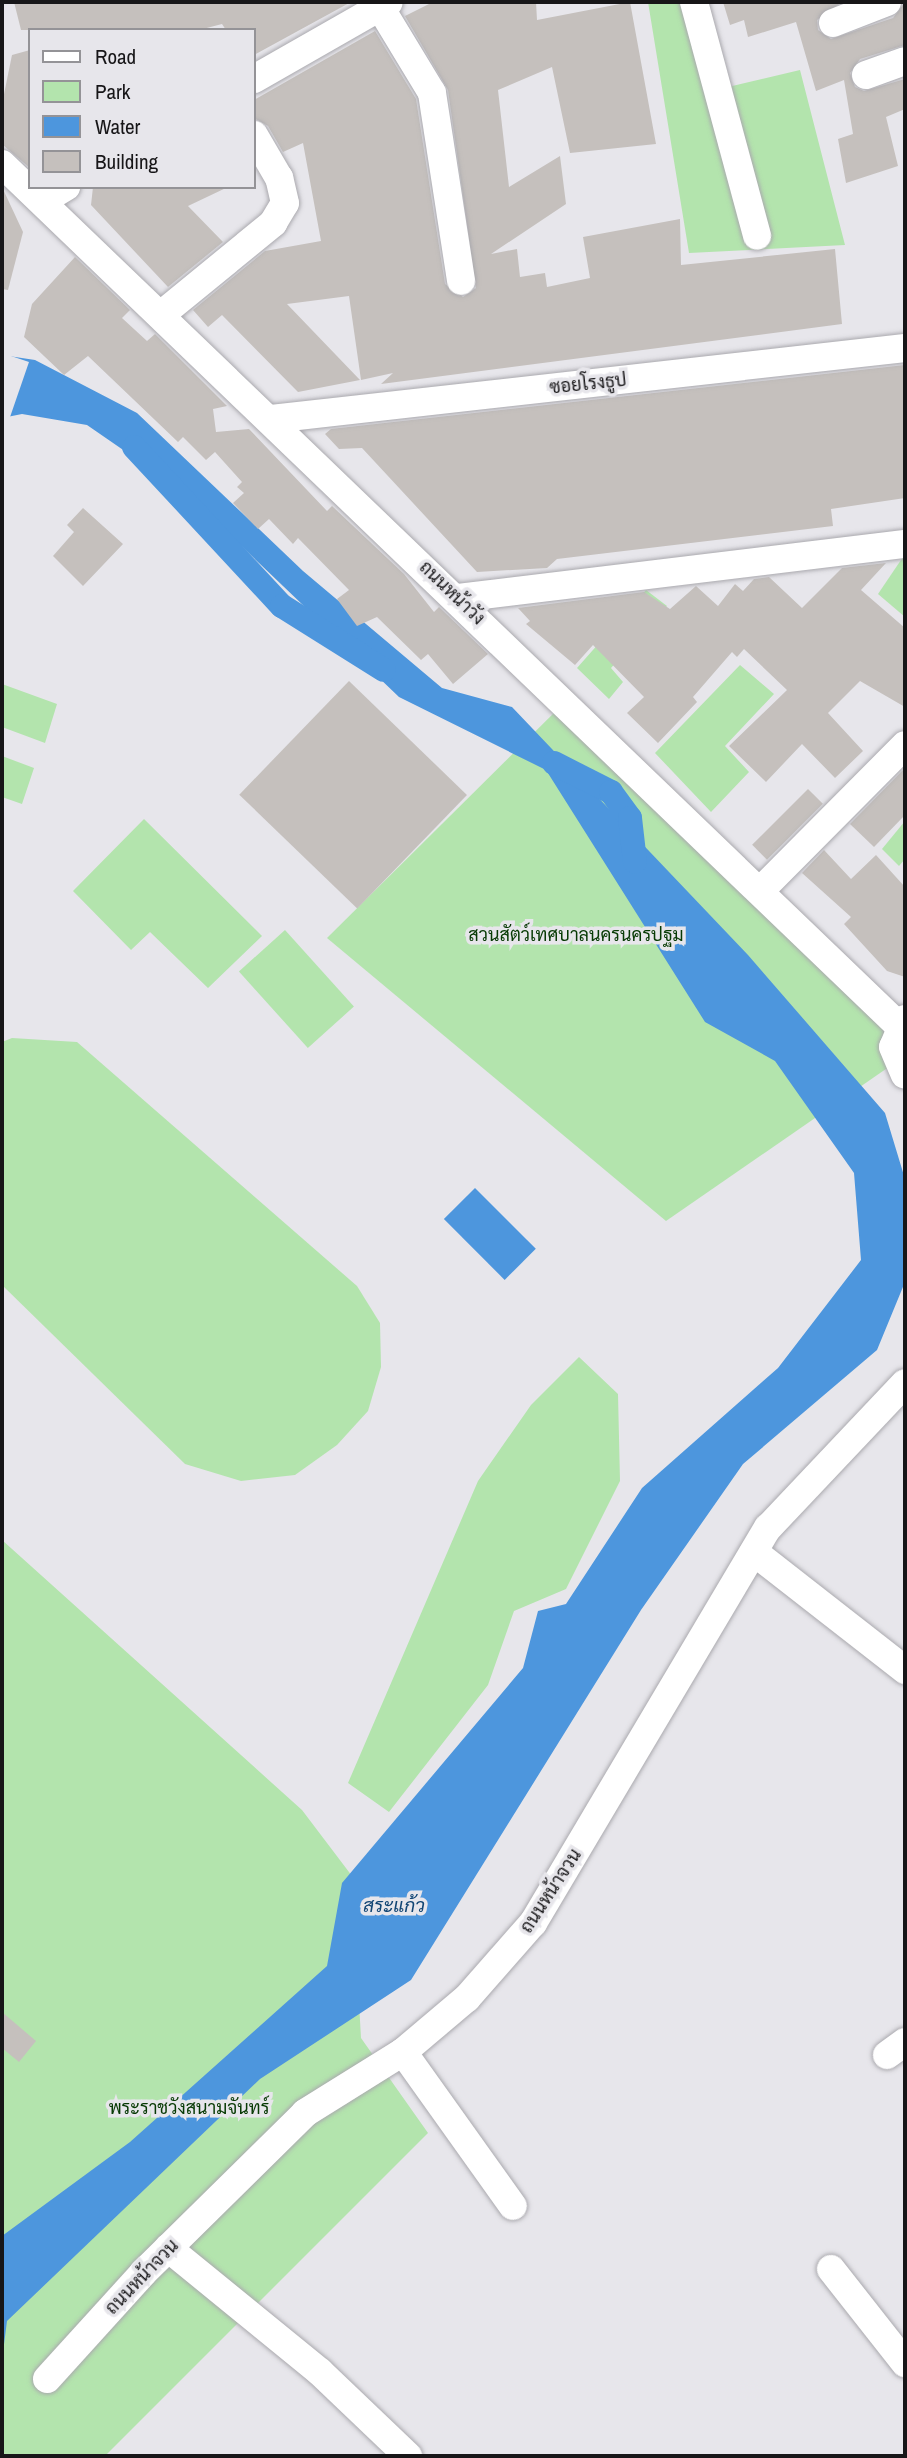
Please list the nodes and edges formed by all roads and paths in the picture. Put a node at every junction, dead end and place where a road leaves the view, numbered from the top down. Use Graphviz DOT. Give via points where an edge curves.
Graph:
graph roads {
  1 [pos="694,2"];
  2 [pos="887,2"];
  3 [pos="385,4"];
  4 [pos="833,23"];
  5 [pos="905,61"];
  6 [pos="866,75"];
  7 [pos="256,78"];
  8 [pos="256,138"];
  9 [pos="2,164"];
  10 [pos="28,179"];
  11 [pos="55,194"];
  12 [pos="757,236"];
  13 [pos="460,281"];
  14 [pos="162,314"];
  15 [pos="905,348"];
  16 [pos="271,419"];
  17 [pos="905,544"];
  18 [pos="458,598"];
  19 [pos="905,745"];
  20 [pos="761,890"];
  21 [pos="902,1022"];
  22 [pos="905,1075"];
  23 [pos="905,1384"];
  24 [pos="754,1552"];
  25 [pos="905,1670"];
  26 [pos="403,2052"];
  27 [pos="513,2206"];
  28 [pos="168,2248"];
  29 [pos="831,2269"];
  30 [pos="905,2364"];
  31 [pos="47,2379"];
  32 [pos="408,2456"];
  1 -- 12 [label="street"];
  2 -- 4 [label="street"];
  3 -- 7 [label="street"];
  3 -- 13 [label="street" via="432,93"];
  5 -- 6 [label="street"];
  8 -- 14 [label="street" via="279,177 285,203 273,223"];
  9 -- 10 [label="street, ถนนหน้าวัง"];
  11 -- 14 [label="street, ถนนหน้าวัง"];
  14 -- 16 [label="street, ถนนหน้าวัง"];
  15 -- 16 [label="street, ซอยโรงธูป"];
  16 -- 18 [label="street, ถนนหน้าวัง"];
  17 -- 18 [label="street"];
  18 -- 20 [label="street, ถนนหน้าวัง"];
  19 -- 20 [label="street"];
  20 -- 21 [label="street, ถนนหน้าวัง"];
  21 -- 22 [label="street, ถนนหน้าวัง" via="893,1047"];
  23 -- 24 [label="street, ถนนหน้าจวน" via="768,1528"];
  24 -- 25 [label="street"];
  24 -- 26 [label="street, ถนนหน้าจวน" via="533,1923 467,1998"];
  26 -- 27 [label="street"];
  26 -- 28 [label="street, ถนนหน้าจวน" via="305,2113"];
  28 -- 31 [label="street, ถนนหน้าจวน"];
  28 -- 32 [label="street" via="320,2372"];
  29 -- 30 [label="street"];
}
